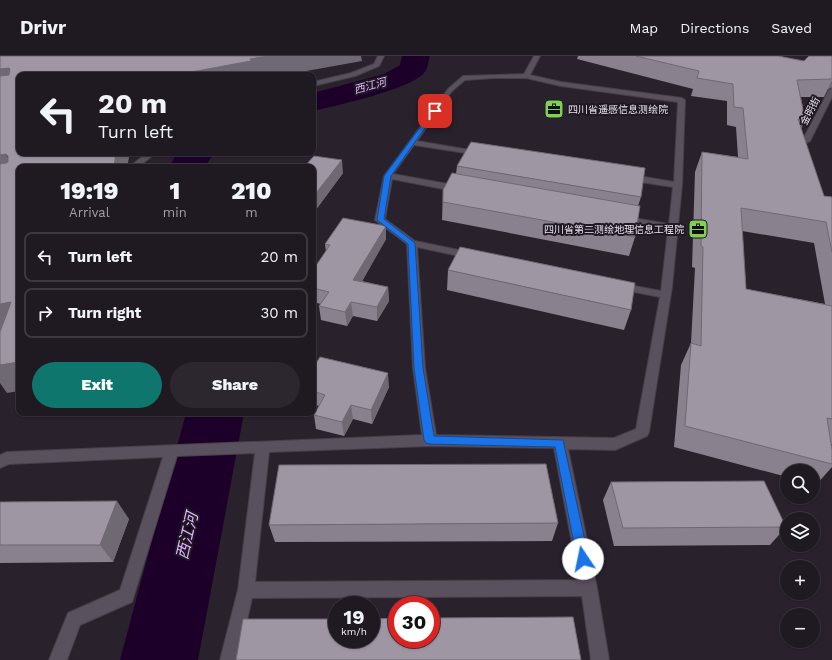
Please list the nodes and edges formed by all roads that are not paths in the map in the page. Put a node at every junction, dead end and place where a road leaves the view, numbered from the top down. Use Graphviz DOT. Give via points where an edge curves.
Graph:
graph roads {
  1 [pos="381,56"];
  2 [pos="537,56"];
  3 [pos="526,76"];
  4 [pos="316,83"];
  5 [pos="832,90"];
  6 [pos="806,141"];
  7 [pos="412,142"];
  8 [pos="490,155"];
  9 [pos="148,156"];
  10 [pos="137,164"];
  11 [pos="615,175"];
  12 [pos="388,176"];
  13 [pos="678,185"];
  14 [pos="465,190"];
  15 [pos="611,217"];
  16 [pos="673,228"];
  17 [pos="412,243"];
  18 [pos="481,258"];
  19 [pos="612,284"];
  20 [pos="666,295"];
  21 [pos="430,440"];
  22 [pos="560,443"];
  23 [pos="263,448"];
  24 [pos="178,451"];
  25 [pos="0,462"];
  26 [pos="589,588"];
  27 [pos="246,590"];
  28 [pos="58,660"];
  29 [pos="228,660"];
  30 [pos="600,660"];
  1 -- 4 [label="street" via="377,65 353,75"];
  2 -- 3 [label="street"];
  3 -- 7 [label="street" via="462,78 450,90"];
  3 -- 13 [label="street" via="560,84 682,100"];
  5 -- 6 [label="street, 金明街"];
  7 -- 8 [label="street"];
  7 -- 12 [label="street"];
  9 -- 10 [label="street"];
  11 -- 13 [label="street"];
  12 -- 14 [label="street"];
  12 -- 17 [label="street" via="380,220"];
  13 -- 16 [label="street"];
  15 -- 16 [label="street"];
  16 -- 20 [label="street"];
  17 -- 18 [label="street"];
  17 -- 21 [label="street" via="419,368"];
  19 -- 20 [label="street"];
  20 -- 22 [label="street" via="642,432 615,444"];
  21 -- 22 [label="street"];
  21 -- 23 [label="street"];
  22 -- 26 [label="street"];
  23 -- 24 [label="street"];
  23 -- 27 [label="street"];
  24 -- 25 [label="street" via="7,458"];
  24 -- 28 [label="street" via="126,596 74,619"];
  26 -- 27 [label="street"];
  26 -- 30 [label="street"];
  27 -- 29 [label="street"];
}
